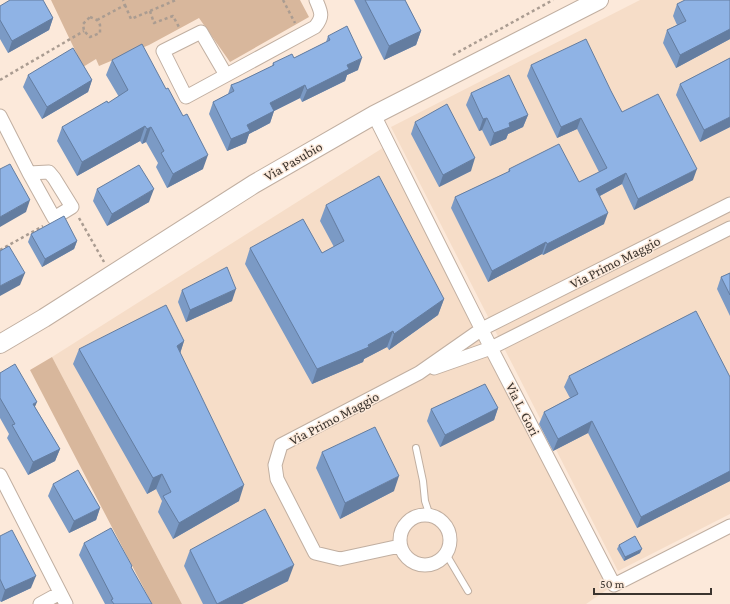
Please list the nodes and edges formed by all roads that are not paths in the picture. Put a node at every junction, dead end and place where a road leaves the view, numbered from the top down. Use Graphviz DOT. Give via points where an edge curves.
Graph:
graph roads {
  1 [pos="316,0"];
  2 [pos="599,0"];
  3 [pos="226,75"];
  4 [pos="374,115"];
  5 [pos="0,116"];
  6 [pos="29,173"];
  7 [pos="730,204"];
  8 [pos="730,228"];
  9 [pos="648,246"];
  10 [pos="657,265"];
  11 [pos="482,329"];
  12 [pos="0,344"];
  13 [pos="491,348"];
  14 [pos="419,373"];
  15 [pos="416,448"];
  16 [pos="0,475"];
  17 [pos="430,516"];
  18 [pos="730,526"];
  19 [pos="400,546"];
  20 [pos="446,554"];
  21 [pos="468,591"];
  22 [pos="63,599"];
  23 [pos="40,604"];
  1 -- 3 [label="street" via="321,16 315,27"];
  2 -- 4 [label="street, Via Pasubio"];
  3 -- 3 [label="street" via="186,97 163,51 201,32"];
  4 -- 11 [label="street, Via L. Gori"];
  4 -- 12 [label="street, Via Pasubio" via="254,184"];
  5 -- 6 [label="street"];
  6 -- 6 [label="street" via="54,218 72,207 49,172"];
  7 -- 9 [label="street, Via Primo Maggio"];
  8 -- 10 [label="street, Via Primo Maggio"];
  9 -- 10 [label="street"];
  9 -- 11 [label="street, Via Primo Maggio"];
  10 -- 13 [label="street, Via Primo Maggio"];
  11 -- 13 [label="street, Via L. Gori"];
  11 -- 14 [label="street, Via Primo Maggio"];
  13 -- 14 [label="street, Via Primo Maggio"];
  13 -- 18 [label="street, Via L. Gori" via="614,585"];
  14 -- 19 [label="street, Via Primo Maggio" via="281,445 275,465 277,478 315,553 340,559"];
  15 -- 17 [label="lane"];
  16 -- 22 [label="street"];
  17 -- 19 [label="street" via="420,516 404,526"];
  17 -- 20 [label="street" via="437,518 448,530 450,538"];
  19 -- 20 [label="street" via="406,556 415,563 426,565 438,562"];
  20 -- 21 [label="lane"];
  22 -- 23 [label="street"];
}
